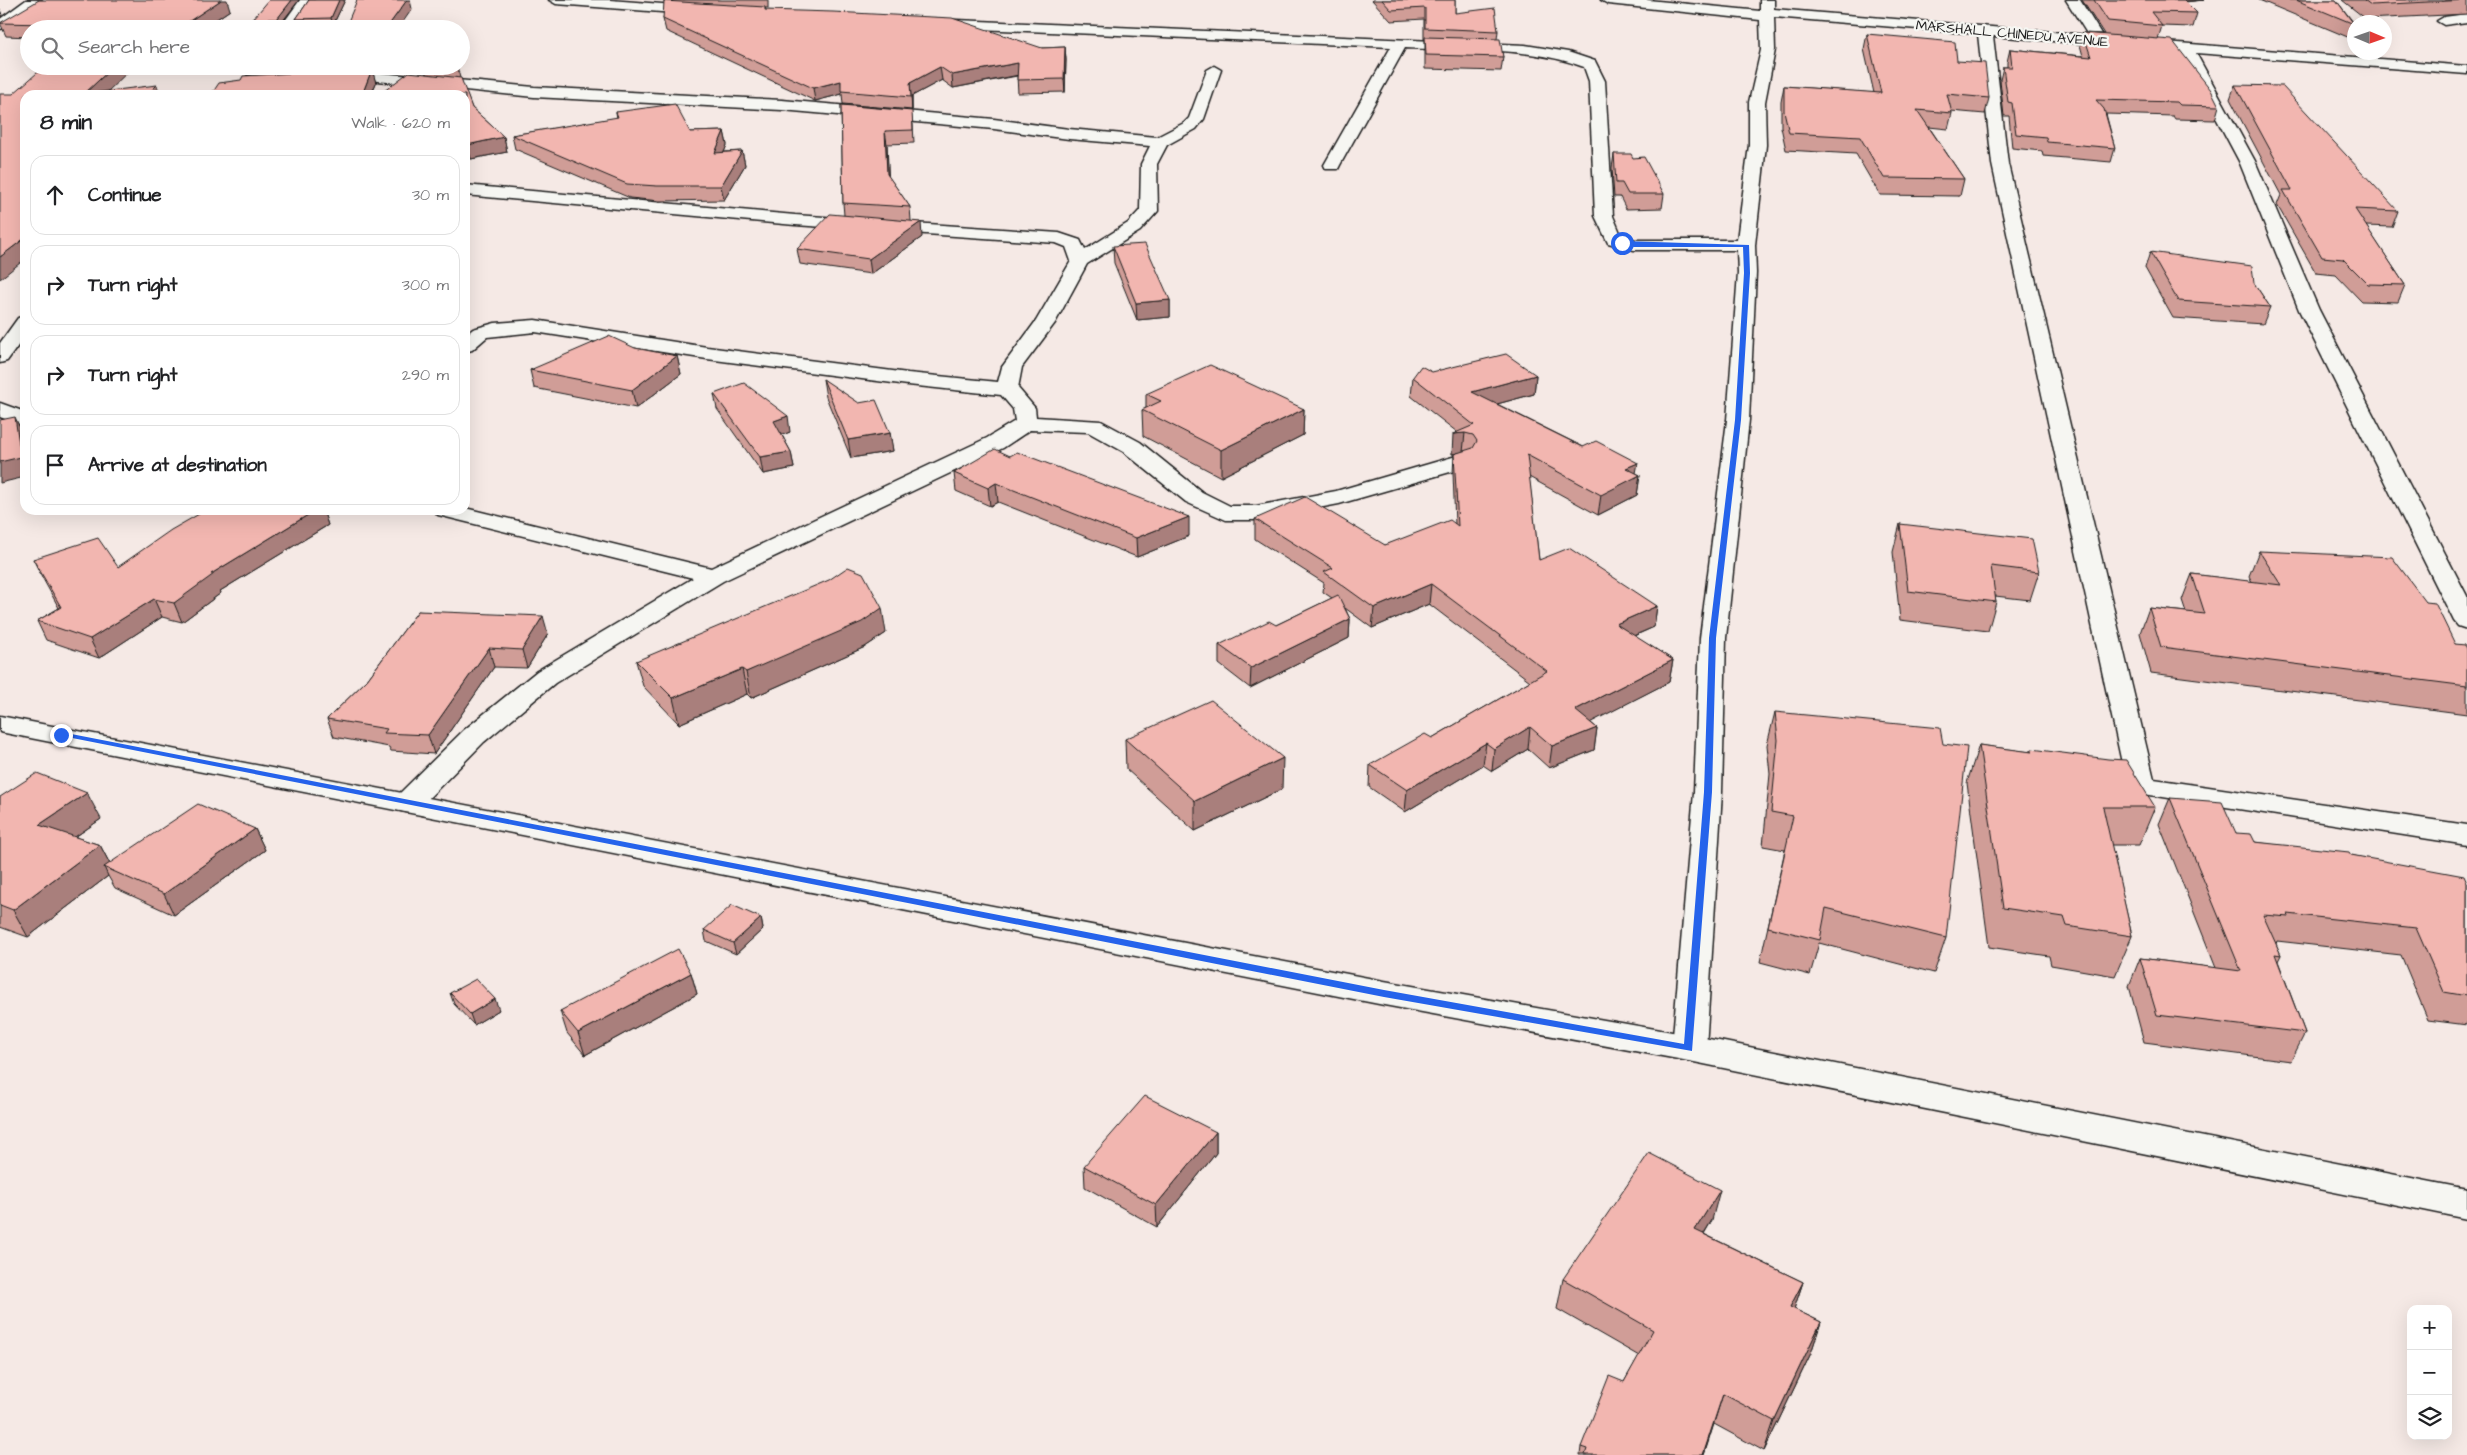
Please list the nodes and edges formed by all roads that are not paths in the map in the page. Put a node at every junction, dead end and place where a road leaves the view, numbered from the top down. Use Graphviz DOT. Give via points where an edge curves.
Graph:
graph roads {
  1 [pos="35,0"];
  2 [pos="307,0"];
  3 [pos="556,0"];
  4 [pos="1608,0"];
  5 [pos="2072,0"];
  6 [pos="1766,9"];
  7 [pos="715,12"];
  8 [pos="2467,18"];
  9 [pos="293,20"];
  10 [pos="916,22"];
  11 [pos="2444,22"];
  12 [pos="0,25"];
  13 [pos="1985,31"];
  14 [pos="2099,41"];
  15 [pos="1401,43"];
  16 [pos="2186,48"];
  17 [pos="1214,70"];
  18 [pos="2467,70"];
  19 [pos="247,75"];
  20 [pos="354,75"];
  21 [pos="239,83"];
  22 [pos="1160,142"];
  23 [pos="1332,165"];
  24 [pos="470,190"];
  25 [pos="1746,245"];
  26 [pos="1080,261"];
  27 [pos="20,329"];
  28 [pos="470,342"];
  29 [pos="0,357"];
  30 [pos="1008,389"];
  31 [pos="0,409"];
  32 [pos="20,418"];
  33 [pos="1026,423"];
  34 [pos="1463,460"];
  35 [pos="466,515"];
  36 [pos="714,576"];
  37 [pos="2467,621"];
  38 [pos="0,724"];
  39 [pos="407,803"];
  40 [pos="2467,835"];
  41 [pos="1689,1048"];
  42 [pos="2467,1204"];
  1 -- 12 [label="street"];
  2 -- 9 [label="street"];
  3 -- 7 [label="street"];
  4 -- 6 [label="street, MARSHALL CHINEDU AVENUE"];
  5 -- 14 [label="street"];
  6 -- 13 [label="street, MARSHALL CHINEDU AVENUE"];
  6 -- 25 [label="street" via="1768,42 1758,99 1758,149"];
  8 -- 11 [label="street"];
  10 -- 15 [label="street"];
  13 -- 14 [label="street, MARSHALL CHINEDU AVENUE"];
  13 -- 40 [label="street" via="2000,164 2141,786"];
  14 -- 16 [label="street, MARSHALL CHINEDU AVENUE"];
  15 -- 23 [label="street"];
  15 -- 25 [label="street" via="1525,49 1568,56 1590,64 1597,81 1604,216 1614,239 1634,245"];
  16 -- 18 [label="street, MARSHALL CHINEDU AVENUE"];
  16 -- 37 [label="street" via="2248,161 2309,310"];
  17 -- 22 [label="street" via="1196,119 1190,126"];
  19 -- 21 [label="street"];
  20 -- 22 [label="street" via="562,94 782,105"];
  22 -- 26 [label="street" via="1149,164 1149,211 1134,227"];
  24 -- 26 [label="street" via="795,220 1059,238 1074,244"];
  25 -- 41 [label="street" via="1738,420 1713,638 1708,792"];
  26 -- 30 [label="street" via="1045,323 1012,367"];
  27 -- 29 [label="street"];
  28 -- 30 [label="street" via="480,333 495,329 534,326 707,353"];
  30 -- 33 [label="street" via="1024,408"];
  31 -- 32 [label="street"];
  33 -- 34 [label="street" via="1093,426 1132,447 1194,497 1226,513 1256,513 1339,497"];
  33 -- 36 [label="street" via="995,443"];
  35 -- 36 [label="street"];
  36 -- 39 [label="street" via="546,677 474,736"];
  38 -- 39 [label="street"];
  39 -- 41 [label="street" via="1384,993"];
  41 -- 42 [label="street"];
}
